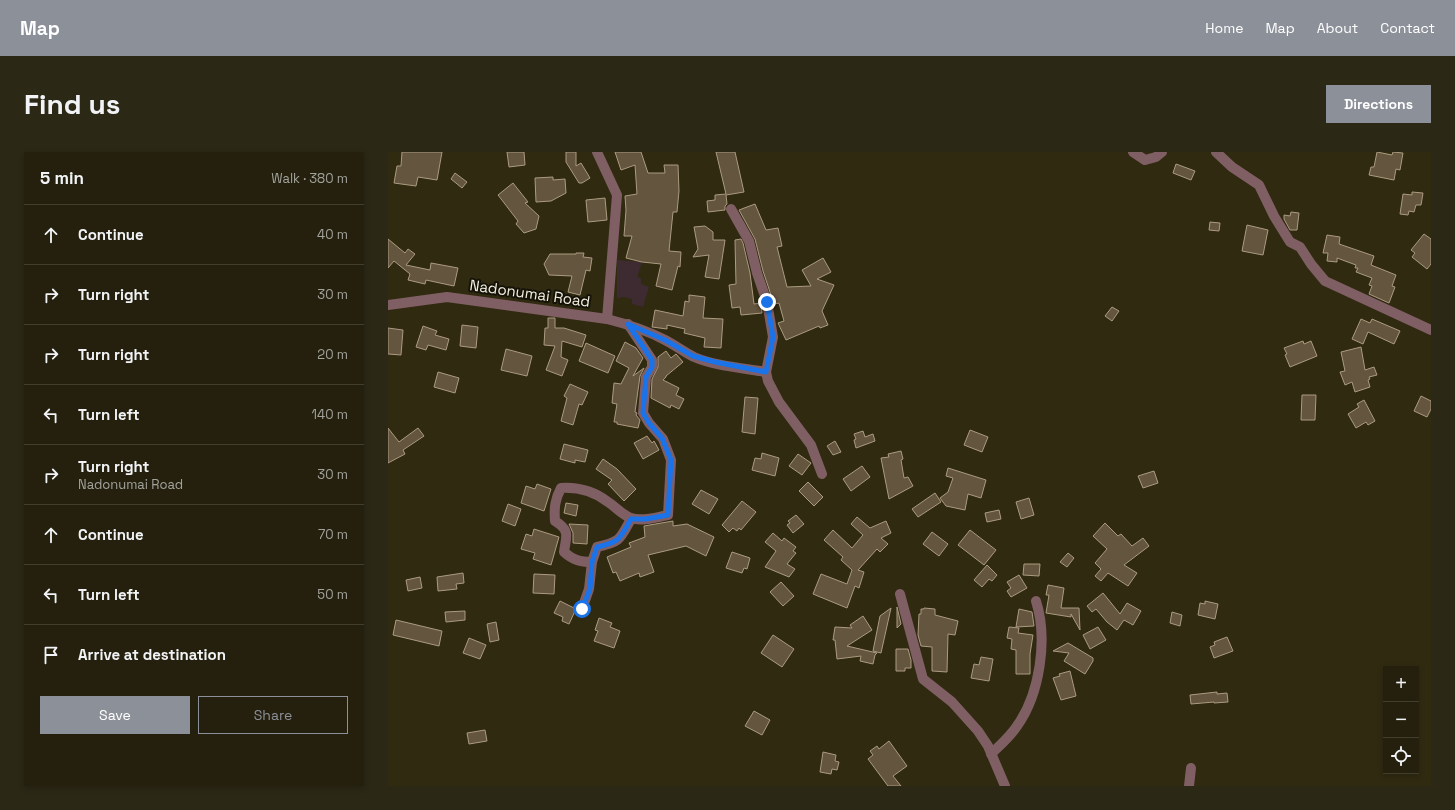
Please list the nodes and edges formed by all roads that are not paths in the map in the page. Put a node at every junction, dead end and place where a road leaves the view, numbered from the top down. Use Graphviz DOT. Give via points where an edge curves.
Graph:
graph roads {
  1 [pos="597,152"];
  2 [pos="1133,152"];
  3 [pos="1162,152"];
  4 [pos="1216,152"];
  5 [pos="731,209"];
  6 [pos="388,305"];
  7 [pos="607,319"];
  8 [pos="628,324"];
  9 [pos="1431,330"];
  10 [pos="766,372"];
  11 [pos="822,474"];
  12 [pos="631,519"];
  13 [pos="592,562"];
  14 [pos="900,594"];
  15 [pos="1036,601"];
  16 [pos="582,609"];
  17 [pos="991,754"];
  18 [pos="1191,768"];
  19 [pos="1005,786"];
  20 [pos="1189,786"];
  1 -- 7 [label="street" via="617,195"];
  2 -- 3 [label="street" via="1145,160"];
  4 -- 9 [label="street" via="1232,167 1259,185 1290,242 1300,247 1325,281"];
  5 -- 10 [label="street" via="749,241 768,308 773,337"];
  6 -- 7 [label="street, Nadonumai Road" via="447,297"];
  7 -- 8 [label="street, Nadonumai Road"];
  8 -- 10 [label="street, Nadonumai Road" via="693,356"];
  8 -- 12 [label="street" via="652,360 652,367 646,377 643,413 662,438 671,460 668,515"];
  10 -- 11 [label="street" via="779,402 811,446"];
  12 -- 13 [label="street" via="616,542 597,547"];
  12 -- 13 [label="street" via="608,501 582,489 562,488 556,497 554,508 555,521 564,527 567,534 564,552 580,562"];
  13 -- 16 [label="street" via="590,589"];
  14 -- 17 [label="street" via="923,679 952,702 978,731"];
  15 -- 17 [label="street" via="1042,631 1039,667 1033,691 1026,712 1017,727"];
  17 -- 19 [label="street"];
  18 -- 20 [label="street"];
}
